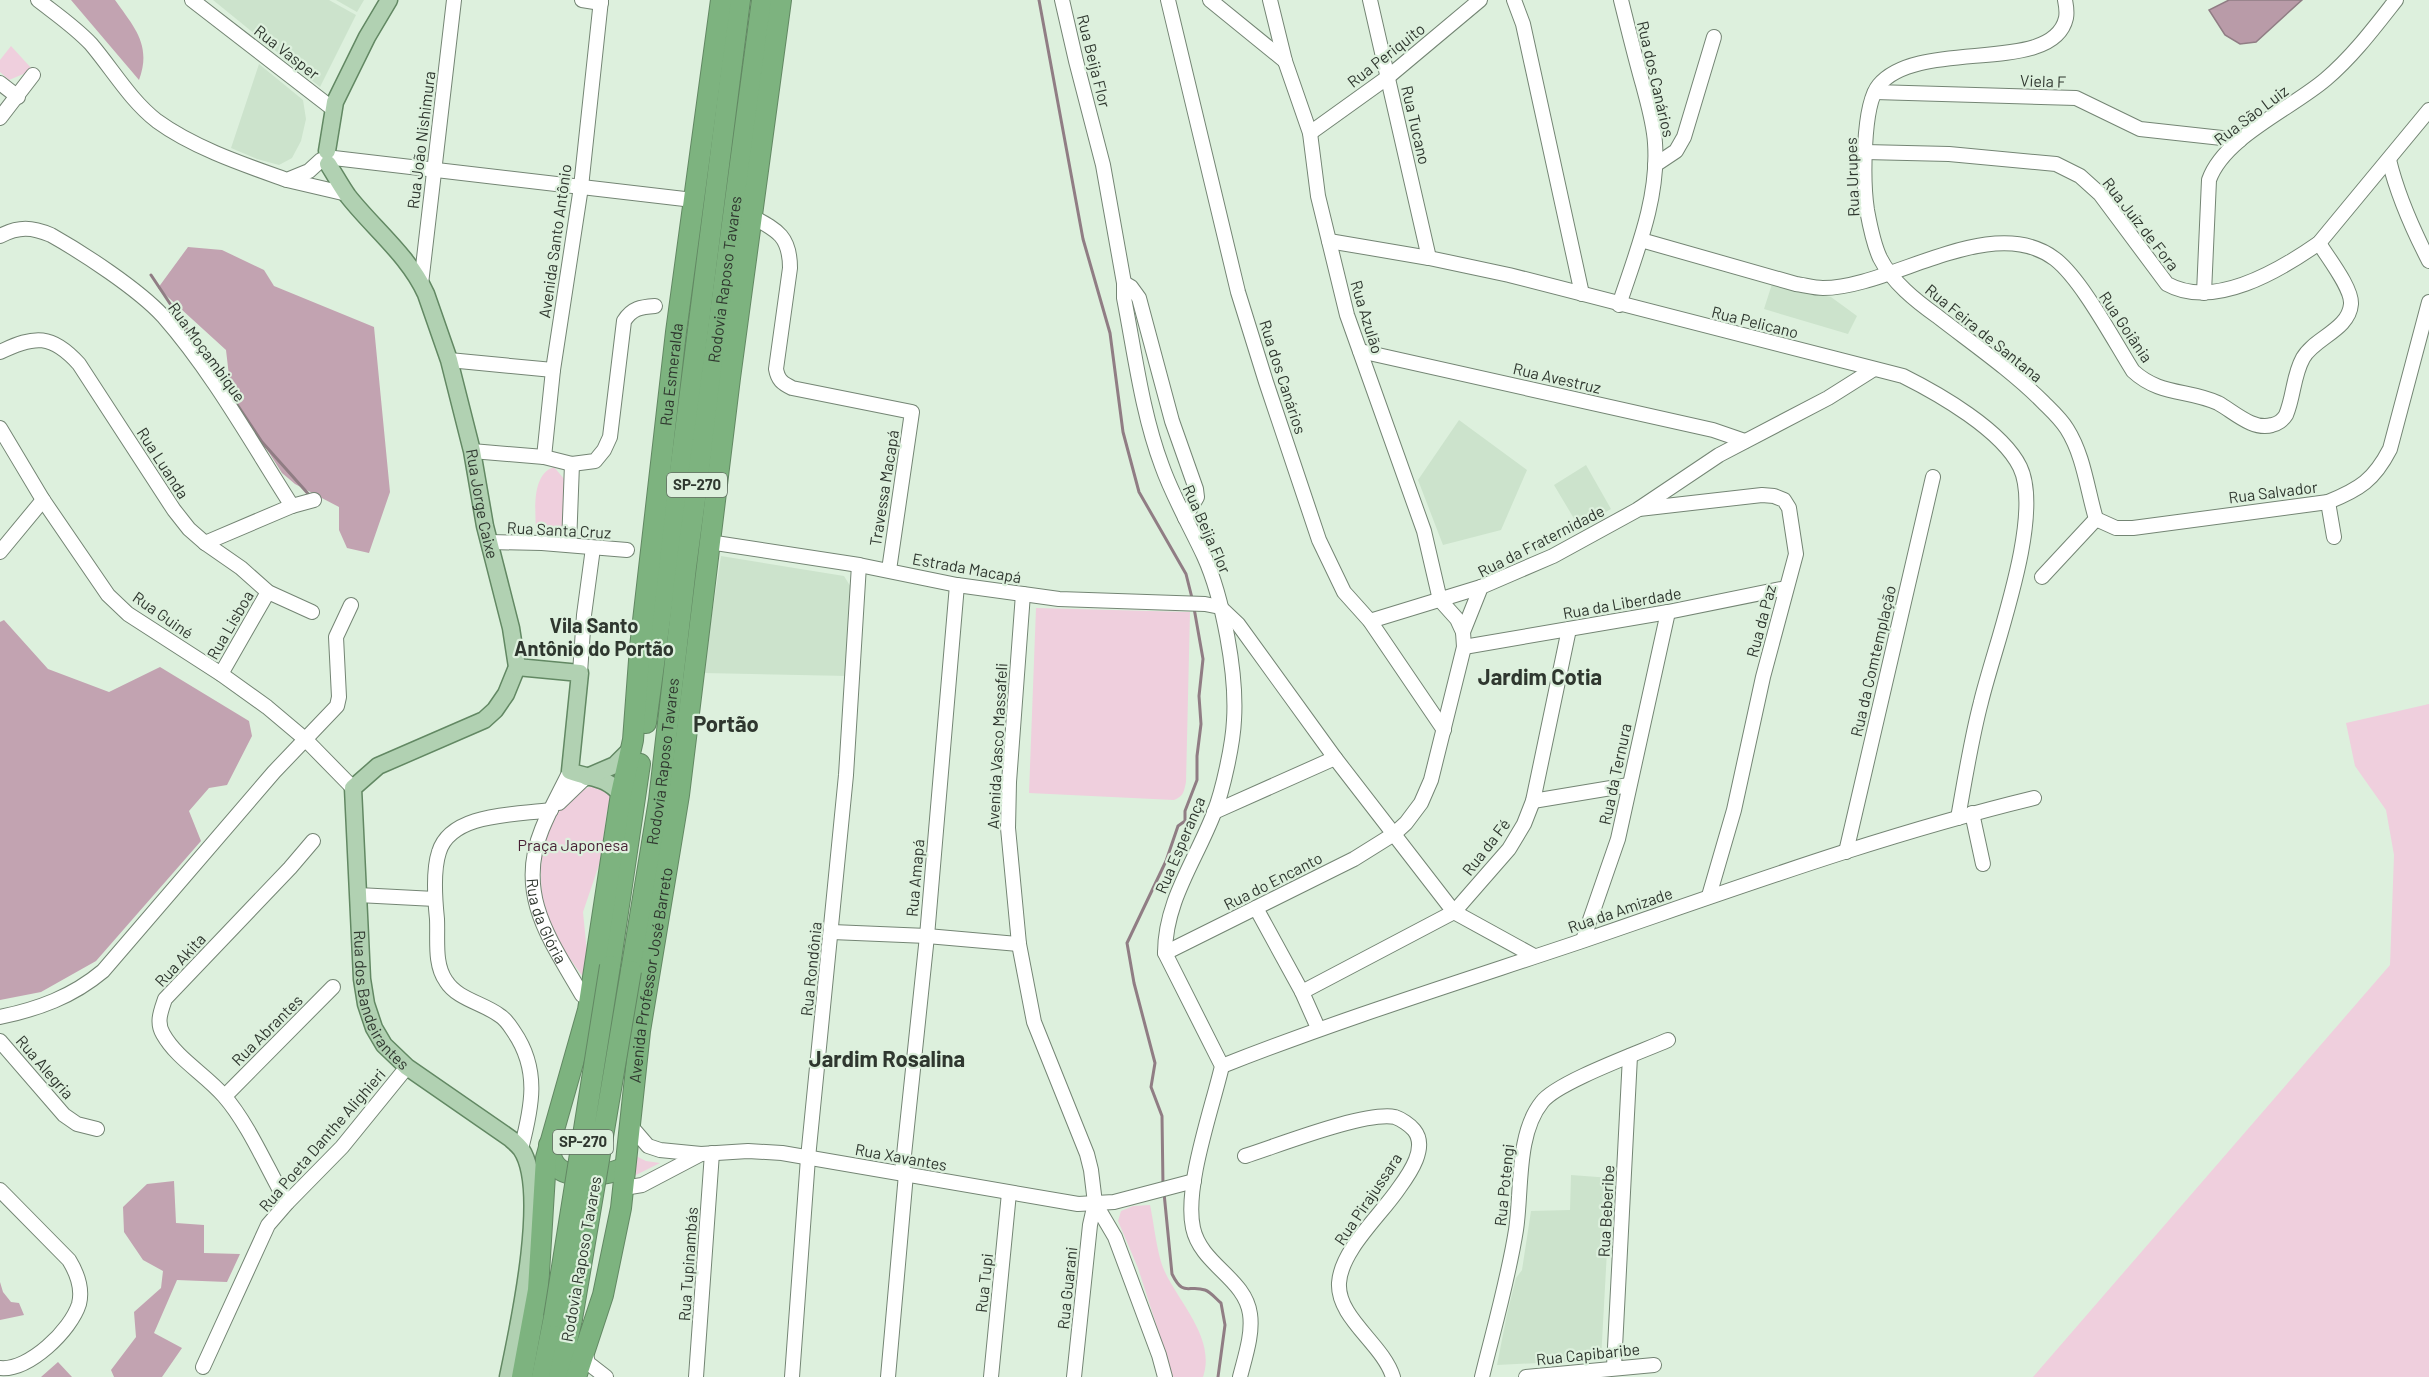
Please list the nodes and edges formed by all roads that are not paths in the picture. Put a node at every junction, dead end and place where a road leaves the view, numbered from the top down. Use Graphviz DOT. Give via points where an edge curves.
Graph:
graph roads {
  1 [pos="38,0"];
  2 [pos="192,0"];
  3 [pos="389,0"];
  4 [pos="454,0"];
  5 [pos="582,0"];
  6 [pos="721,0"];
  7 [pos="740,0"];
  8 [pos="762,0"];
  9 [pos="781,0"];
  10 [pos="1062,0"];
  11 [pos="1168,0"];
  12 [pos="1210,0"];
  13 [pos="1270,0"];
  14 [pos="1370,0"];
  15 [pos="1480,0"];
  16 [pos="1514,0"];
  17 [pos="1621,0"];
  18 [pos="2065,0"];
  19 [pos="2396,0"];
  20 [pos="601,1"];
  21 [pos="1714,37"];
  22 [pos="1285,61"];
  23 [pos="33,75"];
  24 [pos="1388,77"];
  25 [pos="0,83"];
  26 [pos="1875,92"];
  27 [pos="18,97"];
  28 [pos="333,109"];
  29 [pos="2429,110"];
  30 [pos="0,118"];
  31 [pos="1310,133"];
  32 [pos="2240,140"];
  33 [pos="722,143"];
  34 [pos="1865,152"];
  35 [pos="328,158"];
  36 [pos="2389,160"];
  37 [pos="1655,165"];
  38 [pos="435,168"];
  39 [pos="287,180"];
  40 [pos="581,187"];
  41 [pos="347,194"];
  42 [pos="693,200"];
  43 [pos="751,216"];
  44 [pos="0,236"];
  45 [pos="1641,240"];
  46 [pos="1329,241"];
  47 [pos="2319,243"];
  48 [pos="1428,258"];
  49 [pos="2429,261"];
  50 [pos="1889,272"];
  51 [pos="1124,283"];
  52 [pos="421,284"];
  53 [pos="2204,293"];
  54 [pos="1582,294"];
  55 [pos="2429,302"];
  56 [pos="1619,304"];
  57 [pos="656,306"];
  58 [pos="676,332"];
  59 [pos="1360,351"];
  60 [pos="0,352"];
  61 [pos="449,360"];
  62 [pos="1874,369"];
  63 [pos="553,370"];
  64 [pos="0,428"];
  65 [pos="1713,430"];
  66 [pos="1745,441"];
  67 [pos="472,451"];
  68 [pos="1719,455"];
  69 [pos="544,457"];
  70 [pos="572,464"];
  71 [pos="1933,477"];
  72 [pos="43,500"];
  73 [pos="314,500"];
  74 [pos="2328,502"];
  75 [pos="292,506"];
  76 [pos="1637,510"];
  77 [pos="1185,518"];
  78 [pos="2096,519"];
  79 [pos="2334,537"];
  80 [pos="489,542"];
  81 [pos="709,542"];
  82 [pos="205,543"];
  83 [pos="569,545"];
  84 [pos="592,548"];
  85 [pos="627,550"];
  86 [pos="0,552"];
  87 [pos="859,565"];
  88 [pos="889,570"];
  89 [pos="2042,577"];
  90 [pos="957,585"];
  91 [pos="1481,587"];
  92 [pos="1786,588"];
  93 [pos="268,591"];
  94 [pos="1023,594"];
  95 [pos="1440,600"];
  96 [pos="351,605"];
  97 [pos="1220,607"];
  98 [pos="312,612"];
  99 [pos="1668,612"];
  100 [pos="1370,621"];
  101 [pos="1569,629"];
  102 [pos="1463,632"];
  103 [pos="1464,647"];
  104 [pos="517,667"];
  105 [pos="580,673"];
  106 [pos="221,675"];
  107 [pos="1444,730"];
  108 [pos="305,739"];
  109 [pos="630,750"];
  110 [pos="1335,758"];
  111 [pos="578,774"];
  112 [pos="1629,785"];
  113 [pos="353,788"];
  114 [pos="621,794"];
  115 [pos="2034,798"];
  116 [pos="1533,801"];
  117 [pos="552,810"];
  118 [pos="1215,812"];
  119 [pos="1965,816"];
  120 [pos="1394,834"];
  121 [pos="313,841"];
  122 [pos="1846,852"];
  123 [pos="1983,864"];
  124 [pos="358,895"];
  125 [pos="1709,896"];
  126 [pos="435,899"];
  127 [pos="1256,908"];
  128 [pos="1454,912"];
  129 [pos="832,932"];
  130 [pos="927,936"];
  131 [pos="1583,940"];
  132 [pos="1018,944"];
  133 [pos="1164,953"];
  134 [pos="1534,956"];
  135 [pos="333,987"];
  136 [pos="1302,992"];
  137 [pos="585,1003"];
  138 [pos="0,1017"];
  139 [pos="1318,1028"];
  140 [pos="1668,1040"];
  141 [pos="0,1041"];
  142 [pos="1630,1056"];
  143 [pos="1222,1066"];
  144 [pos="407,1067"];
  145 [pos="225,1096"];
  146 [pos="628,1124"];
  147 [pos="97,1129"];
  148 [pos="549,1145"];
  149 [pos="521,1149"];
  150 [pos="707,1154"];
  151 [pos="1245,1156"];
  152 [pos="808,1158"];
  153 [pos="625,1167"];
  154 [pos="904,1174"];
  155 [pos="1194,1181"];
  156 [pos="601,1187"];
  157 [pos="624,1188"];
  158 [pos="544,1189"];
  159 [pos="0,1190"];
  160 [pos="1010,1193"];
  161 [pos="287,1203"];
  162 [pos="1095,1203"];
  163 [pos="621,1208"];
  164 [pos="563,1318"];
  165 [pos="585,1352"];
  166 [pos="1654,1365"];
  167 [pos="203,1367"];
  168 [pos="1614,1367"];
  169 [pos="0,1368"];
  170 [pos="508,1377"];
  171 [pos="522,1377"];
  172 [pos="542,1377"];
  173 [pos="559,1377"];
  174 [pos="576,1377"];
  175 [pos="588,1377"];
  176 [pos="598,1377"];
  177 [pos="606,1377"];
  178 [pos="696,1377"];
  179 [pos="792,1377"];
  180 [pos="888,1377"];
  181 [pos="991,1377"];
  182 [pos="1074,1377"];
  183 [pos="1165,1377"];
  184 [pos="1240,1377"];
  185 [pos="1393,1377"];
  186 [pos="1482,1377"];
  187 [pos="1526,1377"];
  1 -- 39 [label="street" via="90,44 158,121 226,158"];
  2 -- 28 [label="street, Rua Vasper"];
  3 -- 28 [label="main road"];
  4 -- 38 [label="street, Rua João Nishimura"];
  5 -- 20 [label="street"];
  6 -- 42 [label="highway, Rua Esmeralda"];
  7 -- 33 [label="highway, Rodovia Raposo Tavares / SP-270"];
  8 -- 164 [label="highway, Rodovia Raposo Tavares / SP-270, bridge" via="659,800 631,970"];
  9 -- 43 [label="highway, Avenida Professor José Barreto"];
  10 -- 51 [label="street, Rua Beija Flor" via="1103,165"];
  11 -- 100 [label="street, Rua dos Canários" via="1227,249 1266,382 1330,566 1344,592"];
  12 -- 22 [label="street"];
  13 -- 22 [label="street, Rua Azulão"];
  14 -- 24 [label="street, Rua Tucano"];
  15 -- 24 [label="street, Rua Periquito"];
  16 -- 54 [label="street" via="1523,24"];
  17 -- 37 [label="street, Rua dos Canários" via="1651,115"];
  18 -- 26 [label="street" via="2066,17 2059,33 2048,43 2007,53 1913,64 1890,75"];
  19 -- 32 [label="street, Rua São Luiz" via="2355,51 2326,79"];
  20 -- 40 [label="street, Avenida Santo Antônio"];
  21 -- 37 [label="street" via="1684,137 1676,151"];
  22 -- 31 [label="street, Rua Azulão"];
  23 -- 27 [label="street"];
  24 -- 31 [label="street, Rua Periquito"];
  24 -- 48 [label="street, Rua Tucano"];
  25 -- 27 [label="street"];
  26 -- 32 [label="street, Viela F" via="2076,98 2140,129"];
  26 -- 34 [label="street, Rua Urupes"];
  27 -- 30 [label="street"];
  28 -- 35 [label="main road"];
  29 -- 36 [label="street, Rua Juíz de Fora"];
  31 -- 46 [label="street, Rua Azulão" via="1318,196"];
  32 -- 53 [label="street, Rua São Luiz" via="2214,166 2209,180"];
  33 -- 58 [label="highway"];
  33 -- 164 [label="highway, Rodovia Raposo Tavares / SP-270, bridge" via="674,521"];
  34 -- 50 [label="street, Rua Urupes" via="1872,235"];
  34 -- 53 [label="street, Rua Juíz de Fora" via="1949,154 2056,164 2080,176 2100,194 2167,284"];
  35 -- 38 [label="street"];
  35 -- 39 [label="street"];
  35 -- 41 [label="main road, Rua Jorge Caixe"];
  36 -- 47 [label="street, Rua Juíz de Fora"];
  36 -- 49 [label="street" via="2410,226"];
  37 -- 45 [label="street, Rua dos Canários"];
  38 -- 40 [label="street"];
  38 -- 52 [label="street, Rua João Nishimura"];
  39 -- 41 [label="street"];
  40 -- 42 [label="street"];
  40 -- 63 [label="street, Avenida Santo Antônio"];
  41 -- 52 [label="main road, Rua Jorge Caixe"];
  42 -- 58 [label="highway, Rua Esmeralda"];
  43 -- 81 [label="highway, Avenida Professor José Barreto"];
  43 -- 88 [label="street, Travessa Macapá" via="773,228 787,243 790,253 776,369 782,383 912,412"];
  44 -- 75 [label="street, Rua Moçambique" via="24,227 38,229 143,297 201,365"];
  45 -- 50 [label="street" via="1822,288 1849,285"];
  45 -- 56 [label="street, Rua dos Canários"];
  46 -- 48 [label="street, Rua Pelicano"];
  46 -- 59 [label="street, Rua Azulão"];
  47 -- 50 [label="street, Rua Goiânia" via="2351,303 2340,325 2305,354 2297,369 2286,415 2270,426 2258,425 2203,398 2144,381 2133,372 2073,277 2055,259 2033,247 2010,244 1967,248"];
  47 -- 53 [label="street, Rua Juíz de Fora" via="2244,285"];
  48 -- 54 [label="street, Rua Pelicano"];
  50 -- 78 [label="street, Rua Feira de Santana" via="1915,300 2022,382 2066,427 2079,451"];
  51 -- 77 [label="street, Rua Beija Flor" via="1152,433 1161,465"];
  51 -- 77 [label="street" via="1139,298 1172,421 1196,489 1197,497"];
  52 -- 61 [label="main road, Rua Jorge Caixe"];
  54 -- 56 [label="street, Rua Pelicano"];
  55 -- 74 [label="street, Rua Salvador" via="2395,433 2381,468 2353,492"];
  56 -- 62 [label="street, Rua Pelicano"];
  57 -- 70 [label="street" via="629,312 624,321 610,437 604,450 595,461"];
  58 -- 109 [label="highway, Rua Esmeralda"];
  59 -- 65 [label="street, Rua Avestruz"];
  59 -- 95 [label="street, Rua Azulão" via="1424,531"];
  60 -- 82 [label="street, Rua Luanda" via="22,341 37,339 67,350 174,510"];
  61 -- 63 [label="street"];
  61 -- 67 [label="main road, Rua Jorge Caixe"];
  62 -- 66 [label="street, Rua da Fraternidade"];
  62 -- 119 [label="street, Rua Pelicano" via="1903,376 1954,405 1984,428 2010,452 2025,485 2021,553 1974,727"];
  63 -- 69 [label="street, Avenida Santo Antônio"];
  64 -- 72 [label="street, Rua Guiné"];
  65 -- 66 [label="street, Rua Avestruz"];
  65 -- 68 [label="street" via="1721,447"];
  66 -- 68 [label="street, Rua da Fraternidade"];
  67 -- 69 [label="street"];
  67 -- 80 [label="main road, Rua Jorge Caixe"];
  68 -- 76 [label="street, Rua da Fraternidade"];
  69 -- 70 [label="street"];
  70 -- 83 [label="street"];
  71 -- 122 [label="street, Rua da Comtemplação"];
  72 -- 86 [label="street"];
  72 -- 106 [label="street, Rua Guiné" via="108,595"];
  73 -- 75 [label="street"];
  74 -- 78 [label="street, Rua Salvador" via="2133,528 2116,528"];
  74 -- 79 [label="street"];
  75 -- 82 [label="street"];
  76 -- 91 [label="street, Rua da Fraternidade" via="1553,556"];
  76 -- 92 [label="street, Rua da Paz" via="1761,495 1784,500 1789,508 1796,554"];
  77 -- 97 [label="street, Rua Beija Flor" via="1205,558"];
  78 -- 89 [label="street"];
  80 -- 83 [label="street, Rua Santa Cruz"];
  80 -- 104 [label="main road, Rua Jorge Caixe"];
  81 -- 87 [label="street, Estrada Macapá"];
  81 -- 146 [label="highway, Avenida Professor José Barreto" via="679,795"];
  82 -- 93 [label="street, Rua Luanda"];
  83 -- 84 [label="street, Rua Santa Cruz"];
  84 -- 85 [label="street, Rua Santa Cruz"];
  84 -- 105 [label="street"];
  87 -- 88 [label="street, Estrada Macapá"];
  87 -- 129 [label="street, Rua Rondônia"];
  88 -- 90 [label="street, Estrada Macapá"];
  90 -- 94 [label="street, Estrada Macapá"];
  90 -- 130 [label="street, Rua Amapá"];
  91 -- 95 [label="street"];
  91 -- 102 [label="street, Rua da Fraternidade"];
  92 -- 99 [label="street, Rua da Liberdade"];
  92 -- 125 [label="street, Rua da Paz" via="1734,810"];
  93 -- 98 [label="street, Rua Luanda"];
  93 -- 106 [label="street, Rua Lisboa"];
  94 -- 97 [label="street, Estrada Macapá"];
  94 -- 132 [label="street, Avenida Vasco Massafeli" via="1008,828"];
  95 -- 100 [label="street"];
  95 -- 102 [label="street, Rua Azulão"];
  96 -- 108 [label="street" via="336,637 338,703"];
  97 -- 110 [label="street, Rua Beija Flor" via="1238,624"];
  97 -- 118 [label="street, Rua Esperança" via="1235,698 1234,723"];
  99 -- 101 [label="street, Rua da Liberdade"];
  99 -- 112 [label="street, Rua da Ternura"];
  100 -- 107 [label="street, Rua dos Canários"];
  101 -- 103 [label="street, Rua da Liberdade"];
  101 -- 116 [label="street, Rua da Fé"];
  102 -- 103 [label="street, Rua da Fraternidade"];
  103 -- 107 [label="street, Rua da Fraternidade"];
  104 -- 105 [label="main road"];
  104 -- 113 [label="main road" via="506,694 484,720 378,766"];
  105 -- 111 [label="main road"];
  106 -- 108 [label="street, Rua Guiné"];
  107 -- 120 [label="street, Rua da Fraternidade" via="1421,803"];
  108 -- 113 [label="street, Rua Guiné"];
  108 -- 138 [label="street" via="103,971 84,987 36,1009"];
  109 -- 111 [label="main road" via="615,765"];
  109 -- 114 [label="highway"];
  110 -- 118 [label="street"];
  110 -- 120 [label="street, Rua Beija Flor"];
  111 -- 114 [label="main road" via="600,778"];
  111 -- 117 [label="street, Rua da Glória"];
  112 -- 116 [label="street"];
  112 -- 131 [label="street, Rua da Ternura" via="1618,839"];
  113 -- 124 [label="main road, Rua dos Bandeirantes"];
  114 -- 137 [label="highway"];
  115 -- 119 [label="street, Rua da Amizade"];
  116 -- 128 [label="street, Rua da Fé" via="1509,849"];
  117 -- 126 [label="street" via="476,820 457,828 438,853"];
  117 -- 137 [label="street, Rua da Glória" via="537,843 532,886 536,910"];
  118 -- 133 [label="street, Rua Esperança" via="1181,882 1165,934"];
  119 -- 122 [label="street, Rua da Amizade"];
  119 -- 123 [label="street"];
  120 -- 127 [label="street, Rua do Encanto" via="1354,859"];
  120 -- 128 [label="street, Rua Beija Flor"];
  121 -- 145 [label="street, Rua Akita" via="165,999 159,1017 161,1032"];
  122 -- 125 [label="street, Rua da Amizade"];
  124 -- 126 [label="street"];
  124 -- 144 [label="main road, Rua dos Bandeirantes" via="366,1004 384,1045"];
  125 -- 131 [label="street, Rua da Amizade"];
  126 -- 149 [label="street" via="439,968 447,983 501,1016 529,1059 530,1116"];
  127 -- 133 [label="street, Rua do Encanto"];
  127 -- 136 [label="street"];
  128 -- 134 [label="street, Rua Beija Flor"];
  128 -- 136 [label="street, Rua da Fé"];
  129 -- 130 [label="street"];
  129 -- 152 [label="street, Rua Rondônia"];
  130 -- 132 [label="street"];
  130 -- 154 [label="street, Rua Amapá"];
  131 -- 134 [label="street, Rua da Amizade"];
  132 -- 162 [label="street, Avenida Vasco Massafeli" via="1034,1022 1087,1154"];
  133 -- 143 [label="street"];
  134 -- 139 [label="street, Rua da Amizade"];
  135 -- 145 [label="street, Rua Abrantes"];
  136 -- 139 [label="street"];
  137 -- 148 [label="highway"];
  139 -- 143 [label="street, Rua da Amizade"];
  140 -- 142 [label="street, Rua Potengi"];
  141 -- 147 [label="street, Rua Alegria" via="64,1115 77,1124"];
  142 -- 168 [label="street, Rua Beberibe"];
  142 -- 186 [label="street, Rua Potengi" via="1558,1088 1542,1101 1533,1116 1525,1139 1515,1230"];
  143 -- 155 [label="street"];
  144 -- 149 [label="main road, Rua dos Bandeirantes"];
  144 -- 161 [label="street, Rua Poeta Danthe Alighieri" via="342,1148"];
  145 -- 161 [label="street, Rua Akita"];
  146 -- 150 [label="street, Rua Xavantes" via="648,1146"];
  146 -- 153 [label="highway, Avenida Professor José Barreto"];
  148 -- 153 [label="highway" via="555,1164 566,1172 609,1174"];
  148 -- 158 [label="highway"];
  149 -- 170 [label="main road" via="531,1188 531,1243"];
  150 -- 152 [label="street, Rua Xavantes" via="748,1151"];
  150 -- 157 [label="street, Rua Xavantes" via="642,1185"];
  150 -- 178 [label="street, Rua Tupinambás"];
  151 -- 185 [label="street, Rua Pirajussara" via="1364,1119 1395,1117 1416,1133 1419,1147 1414,1165 1350,1253 1341,1270 1339,1287 1345,1308 1380,1351"];
  152 -- 154 [label="street, Rua Xavantes"];
  152 -- 179 [label="street, Rua Rondônia"];
  153 -- 157 [label="highway, Avenida Professor José Barreto"];
  154 -- 160 [label="street, Rua Xavantes"];
  154 -- 180 [label="street, Rua Amapá"];
  155 -- 162 [label="street, Rua Xavantes" via="1114,1202"];
  155 -- 184 [label="street" via="1191,1208 1197,1244 1239,1290 1250,1312 1251,1328"];
  156 -- 157 [label="highway"];
  156 -- 158 [label="highway" via="565,1184"];
  156 -- 163 [label="highway"];
  157 -- 163 [label="highway, Avenida Professor José Barreto"];
  158 -- 171 [label="highway" via="538,1290"];
  159 -- 169 [label="street" via="69,1260 80,1289 72,1317 46,1348 33,1360"];
  160 -- 162 [label="street, Rua Xavantes"];
  160 -- 181 [label="street, Rua Tupi"];
  161 -- 167 [label="street, Rua Poeta Danthe Alighieri" via="258,1244"];
  162 -- 182 [label="street, Rua Guarani"];
  162 -- 183 [label="street, Avenida Vasco Massafeli" via="1114,1237"];
  163 -- 165 [label="highway, Avenida Professor José Barreto" via="612,1257"];
  164 -- 172 [label="highway, Rodovia Raposo Tavares / SP-270"];
  164 -- 173 [label="highway, Rodovia Raposo Tavares / SP-270"];
  165 -- 174 [label="highway, Avenida Professor José Barreto"];
  165 -- 177 [label="street" via="588,1363"];
  166 -- 168 [label="street, Rua Capibaribe"];
  168 -- 187 [label="street, Rua Capibaribe"];
  175 -- 176 [label="street"];
}
